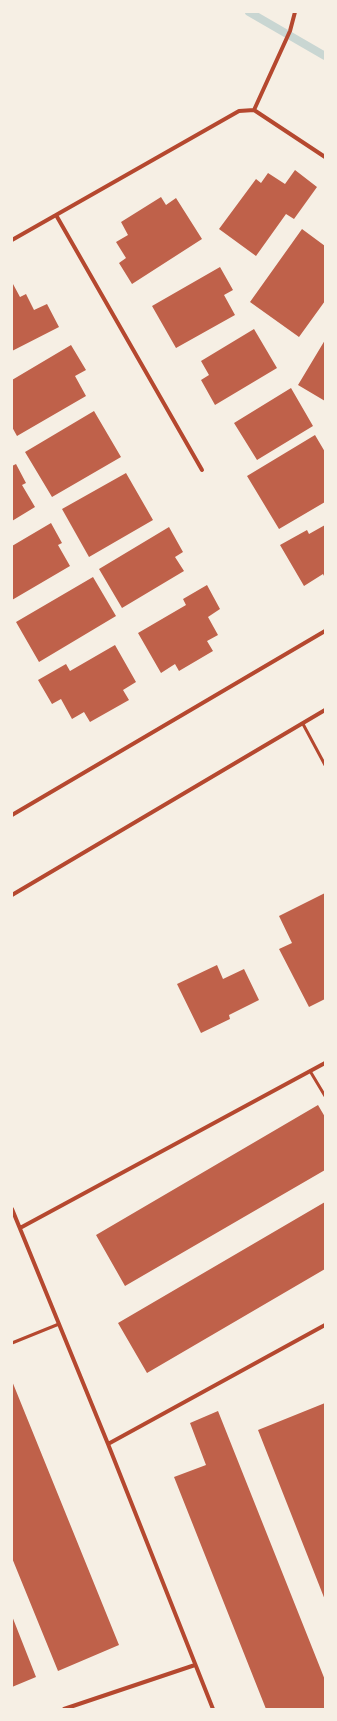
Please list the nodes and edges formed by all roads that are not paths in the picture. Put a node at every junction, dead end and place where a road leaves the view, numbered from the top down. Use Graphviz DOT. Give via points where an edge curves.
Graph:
graph roads {
  1 [pos="296,12"];
  2 [pos="254,110"];
  3 [pos="325,157"];
  4 [pos="56,215"];
  5 [pos="12,240"];
  6 [pos="202,470"];
  7 [pos="325,631"];
  8 [pos="325,710"];
  9 [pos="303,724"];
  10 [pos="325,765"];
  11 [pos="12,815"];
  12 [pos="12,895"];
  13 [pos="325,1063"];
  14 [pos="310,1071"];
  15 [pos="325,1096"];
  16 [pos="12,1208"];
  17 [pos="20,1228"];
  18 [pos="59,1324"];
  19 [pos="325,1326"];
  20 [pos="12,1343"];
  21 [pos="108,1444"];
  22 [pos="195,1665"];
  23 [pos="64,1709"];
  24 [pos="213,1709"];
  1 -- 2 [label="street"];
  2 -- 3 [label="street"];
  2 -- 4 [label="street" via="239,111"];
  4 -- 5 [label="street"];
  4 -- 6 [label="street"];
  7 -- 11 [label="street"];
  8 -- 9 [label="street"];
  9 -- 10 [label="lane"];
  9 -- 12 [label="street"];
  13 -- 14 [label="street"];
  14 -- 15 [label="lane"];
  14 -- 17 [label="street"];
  16 -- 17 [label="street"];
  17 -- 18 [label="street"];
  18 -- 20 [label="lane"];
  18 -- 21 [label="street"];
  19 -- 21 [label="street"];
  21 -- 22 [label="street"];
  22 -- 23 [label="street"];
  22 -- 24 [label="street"];
}
